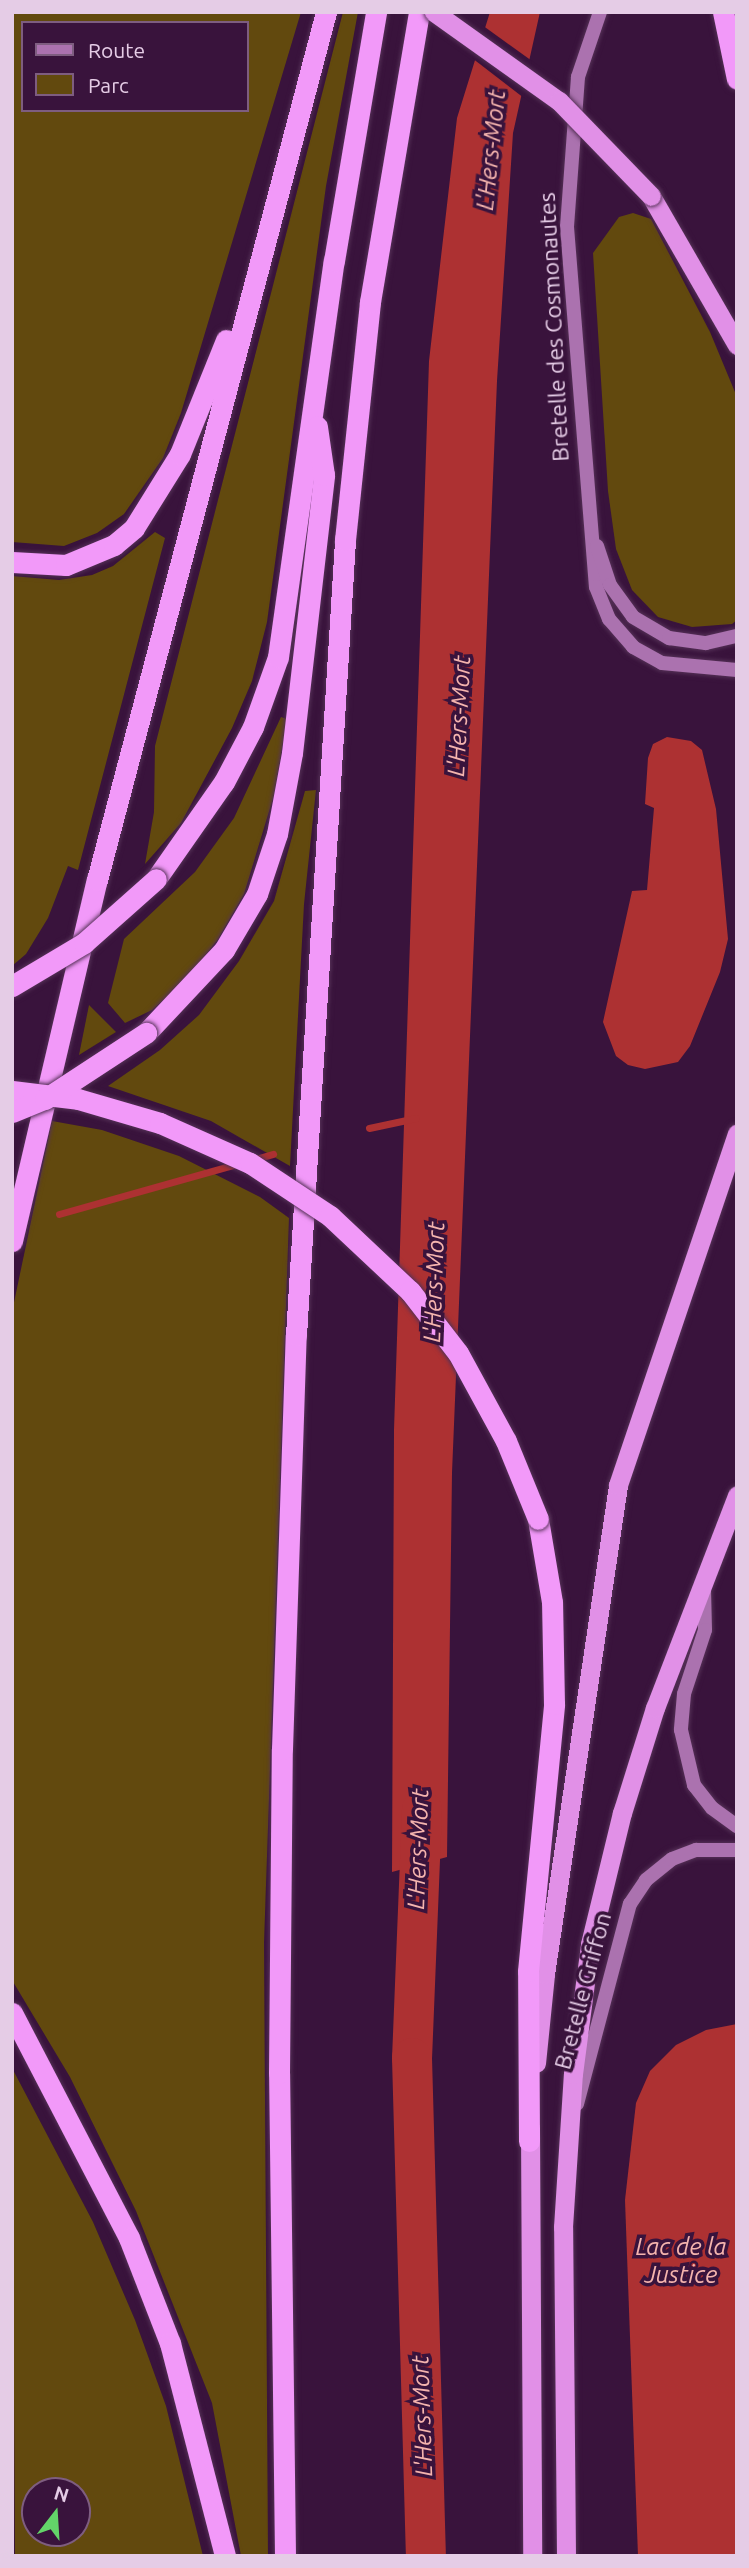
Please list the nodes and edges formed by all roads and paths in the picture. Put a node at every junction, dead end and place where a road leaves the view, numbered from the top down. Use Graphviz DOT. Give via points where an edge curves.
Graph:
graph roads {
  1 [pos="326,12"];
  2 [pos="376,12"];
  3 [pos="419,12"];
  4 [pos="434,12"];
  5 [pos="600,12"];
  6 [pos="723,12"];
  7 [pos="737,79"];
  8 [pos="651,196"];
  9 [pos="250,287"];
  10 [pos="737,323"];
  11 [pos="737,345"];
  12 [pos="313,404"];
  13 [pos="588,518"];
  14 [pos="12,562"];
  15 [pos="737,636"];
  16 [pos="737,670"];
  17 [pos="12,986"];
  18 [pos="12,1091"];
  19 [pos="12,1112"];
  20 [pos="737,1134"];
  21 [pos="12,1241"];
  22 [pos="737,1495"];
  23 [pos="704,1580"];
  24 [pos="737,1825"];
  25 [pos="737,1850"];
  26 [pos="12,2013"];
  27 [pos="570,2133"];
  28 [pos="529,2141"];
  29 [pos="225,2556"];
  30 [pos="285,2556"];
  31 [pos="532,2556"];
  32 [pos="566,2556"];
  1 -- 9 [label="highway"];
  2 -- 12 [label="highway"];
  3 -- 30 [label="highway" via="370,302 345,540 296,1335 282,1776 280,2238"];
  4 -- 8 [label="highway, bridge" via="559,101"];
  5 -- 13 [label="main road, Bretelle des Cosmonautes" via="578,77 568,227"];
  6 -- 7 [label="highway"];
  8 -- 10 [label="highway" via="681,229"];
  8 -- 11 [label="highway"];
  9 -- 14 [label="highway" via="180,454 134,528 114,545 66,565"];
  9 -- 21 [label="highway" via="94,893"];
  12 -- 17 [label="highway, bridge" via="278,657 253,727 225,782 156,879 84,943"];
  12 -- 19 [label="highway, bridge" via="324,474 292,753 277,834 257,894 224,950 146,1033 44,1099"];
  13 -- 15 [label="main road, Bretelle des Cosmonautes" via="610,585 634,617 669,638 706,643"];
  13 -- 16 [label="main road, Bretelle des Cosmonautes" via="596,587 609,619 633,647 662,663"];
  18 -- 28 [label="highway, bridge" via="78,1099 160,1123 250,1163 330,1216 410,1291 458,1353 506,1441 538,1519 552,1602 554,1704 528,1972"];
  20 -- 28 [label="highway" via="618,1485 545,1974"];
  22 -- 23 [label="highway"];
  23 -- 24 [label="main road" via="705,1630 684,1694 681,1730 694,1785 712,1808"];
  23 -- 27 [label="highway" via="655,1708 604,1881 580,2009"];
  25 -- 27 [label="main road, Bretelle Griffon" via="696,1850 672,1859 646,1880 630,1904"];
  26 -- 29 [label="highway" via="134,2250 174,2357"];
  27 -- 32 [label="highway" via="563,2227"];
  28 -- 31 [label="highway"];
}
